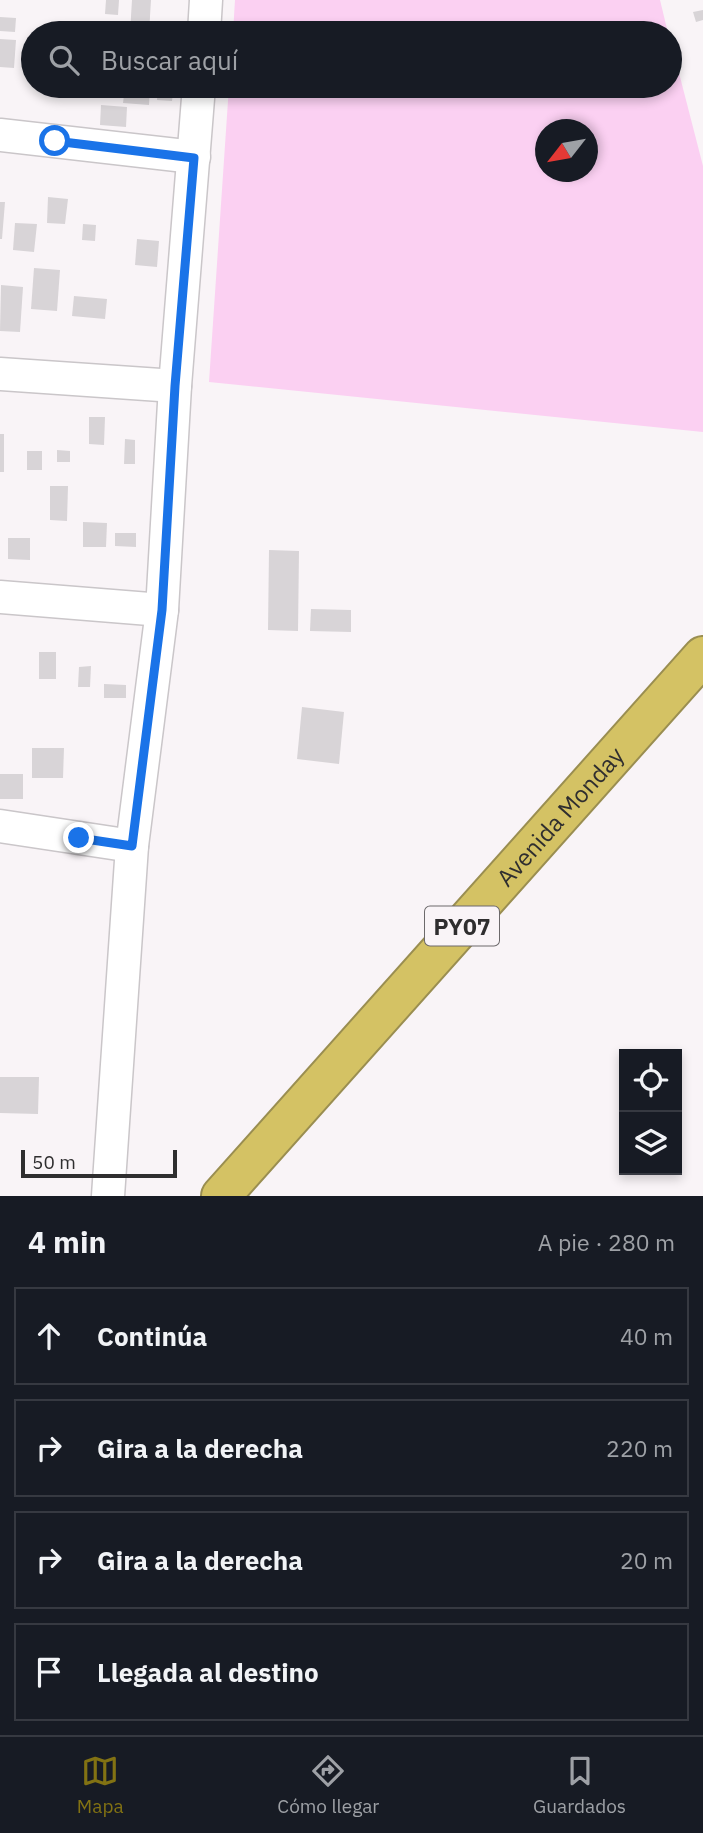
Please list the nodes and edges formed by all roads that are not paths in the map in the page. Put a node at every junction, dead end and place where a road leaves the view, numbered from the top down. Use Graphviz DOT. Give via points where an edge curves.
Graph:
graph roads {
  1 [pos="206,0"];
  2 [pos="205,21"];
  3 [pos="198,98"];
  4 [pos="0,135"];
  5 [pos="194,158"];
  6 [pos="0,374"];
  7 [pos="175,386"];
  8 [pos="0,597"];
  9 [pos="162,610"];
  10 [pos="703,656"];
  11 [pos="0,826"];
  12 [pos="132,846"];
  13 [pos="108,1196"];
  14 [pos="222,1196"];
  1 -- 2 [label="street"];
  3 -- 5 [label="street"];
  4 -- 5 [label="street"];
  5 -- 7 [label="street"];
  6 -- 7 [label="street"];
  7 -- 9 [label="street"];
  8 -- 9 [label="street"];
  9 -- 12 [label="street"];
  10 -- 14 [label="highway, Avenida Monday / PY07"];
  11 -- 12 [label="street"];
  12 -- 13 [label="street"];
}
